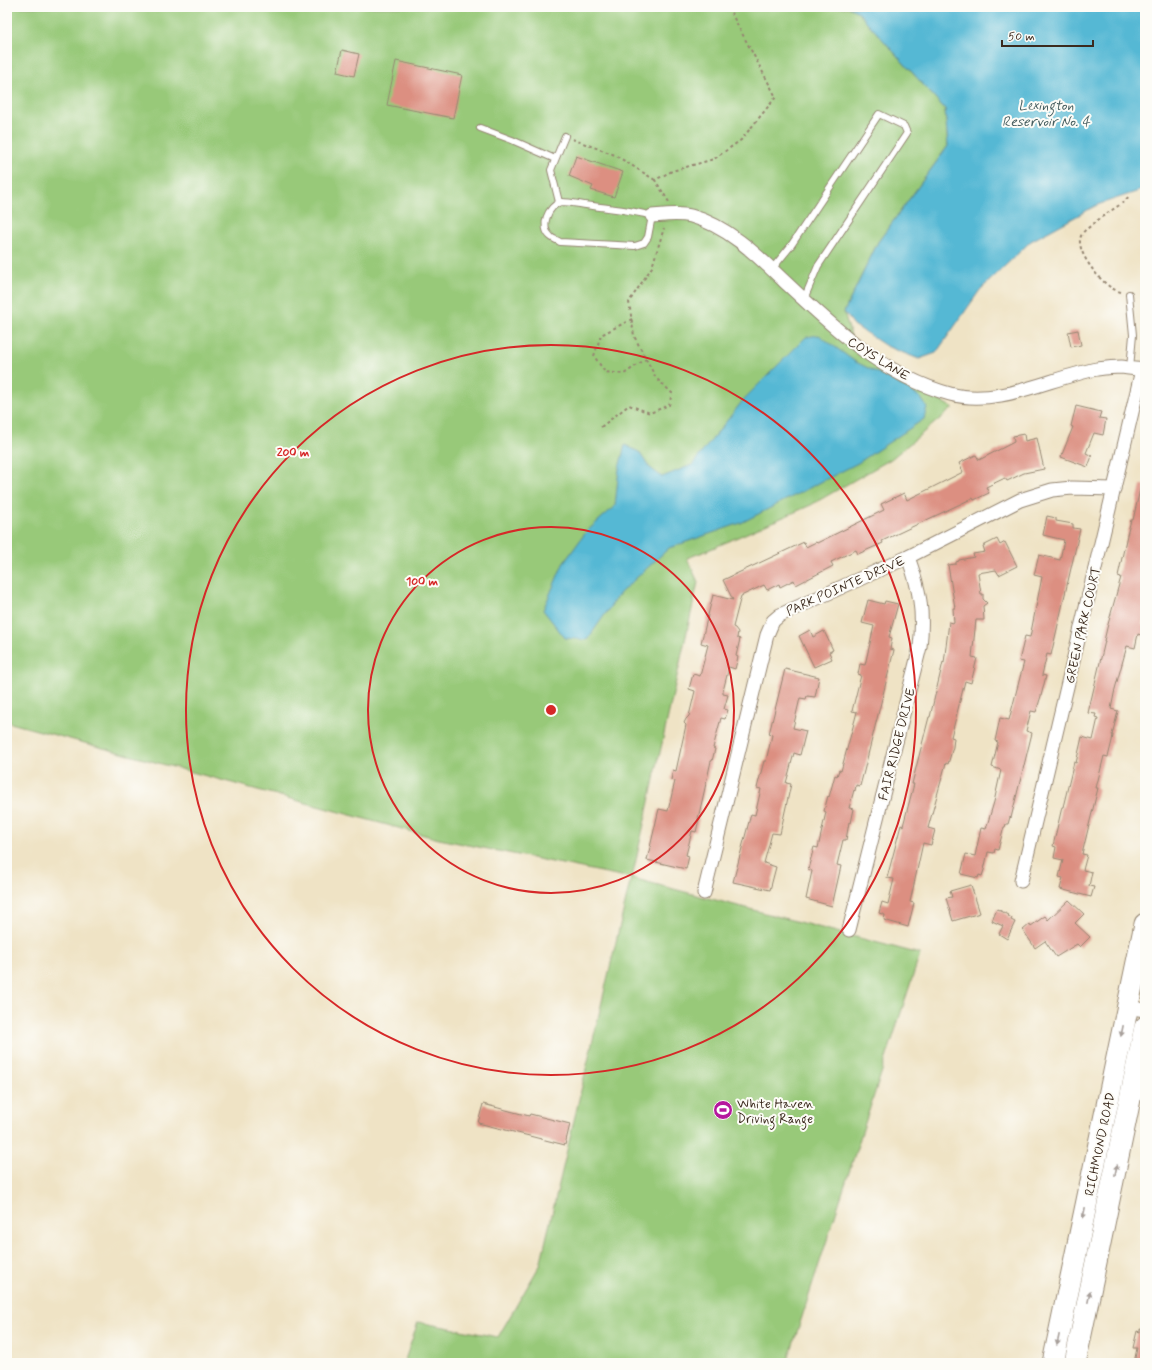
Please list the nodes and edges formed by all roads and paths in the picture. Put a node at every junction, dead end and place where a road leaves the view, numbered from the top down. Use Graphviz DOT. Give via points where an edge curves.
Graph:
graph roads {
  1 [pos="728,7"];
  2 [pos="480,128"];
  3 [pos="564,136"];
  4 [pos="555,159"];
  5 [pos="655,180"];
  6 [pos="1129,196"];
  7 [pos="559,202"];
  8 [pos="672,214"];
  9 [pos="652,216"];
  10 [pos="772,269"];
  11 [pos="1129,294"];
  12 [pos="804,299"];
  13 [pos="632,319"];
  14 [pos="646,359"];
  15 [pos="1140,370"];
  16 [pos="601,427"];
  17 [pos="1114,489"];
  18 [pos="908,557"];
  19 [pos="1021,881"];
  20 [pos="704,893"];
  21 [pos="1145,924"];
  22 [pos="849,930"];
  23 [pos="1136,1008"];
  24 [pos="1145,1027"];
  25 [pos="1053,1363"];
  26 [pos="1075,1363"];
  1 -- 5 [label="path" via="776,97 741,140 714,159 672,171"];
  2 -- 4 [label="lane"];
  3 -- 4 [label="lane"];
  3 -- 5 [label="path" via="615,155"];
  4 -- 7 [label="lane" via="551,170"];
  5 -- 8 [label="path" via="673,208"];
  6 -- 11 [label="path" via="1085,230 1080,240 1086,261 1095,273 1114,289"];
  7 -- 9 [label="lane" via="640,212"];
  7 -- 9 [label="lane" via="548,213 546,230 551,237 560,242 635,246 644,243 648,237"];
  8 -- 9 [label="street, COYS LANE"];
  8 -- 10 [label="street, COYS LANE" via="691,216 719,228"];
  8 -- 13 [label="path" via="652,267 629,302"];
  10 -- 12 [label="street, COYS LANE"];
  10 -- 12 [label="lane" via="790,247 879,114 904,126 907,132 818,266"];
  11 -- 15 [label="lane"];
  12 -- 15 [label="street, COYS LANE" via="869,355 924,385 950,394 993,396 1106,368"];
  13 -- 14 [label="path" via="634,336"];
  13 -- 14 [label="path" via="601,336 594,356 605,372 624,374"];
  14 -- 16 [label="path" via="656,378 672,393 669,405 650,413 629,405"];
  15 -- 17 [label="street, GREEN PARK COURT"];
  17 -- 18 [label="street, PARK POINTE DRIVE" via="1072,488 1040,493 1020,500"];
  17 -- 19 [label="street, GREEN PARK COURT"];
  18 -- 20 [label="street, PARK POINTE DRIVE" via="780,615 773,621 767,635"];
  18 -- 22 [label="street, FAIR RIDGE DRIVE" via="920,598 920,647"];
  21 -- 23 [label="highway, RICHMOND ROAD"];
  23 -- 25 [label="highway, RICHMOND ROAD, one-way"];
  26 -- 24 [label="highway, RICHMOND ROAD, one-way"];
}
